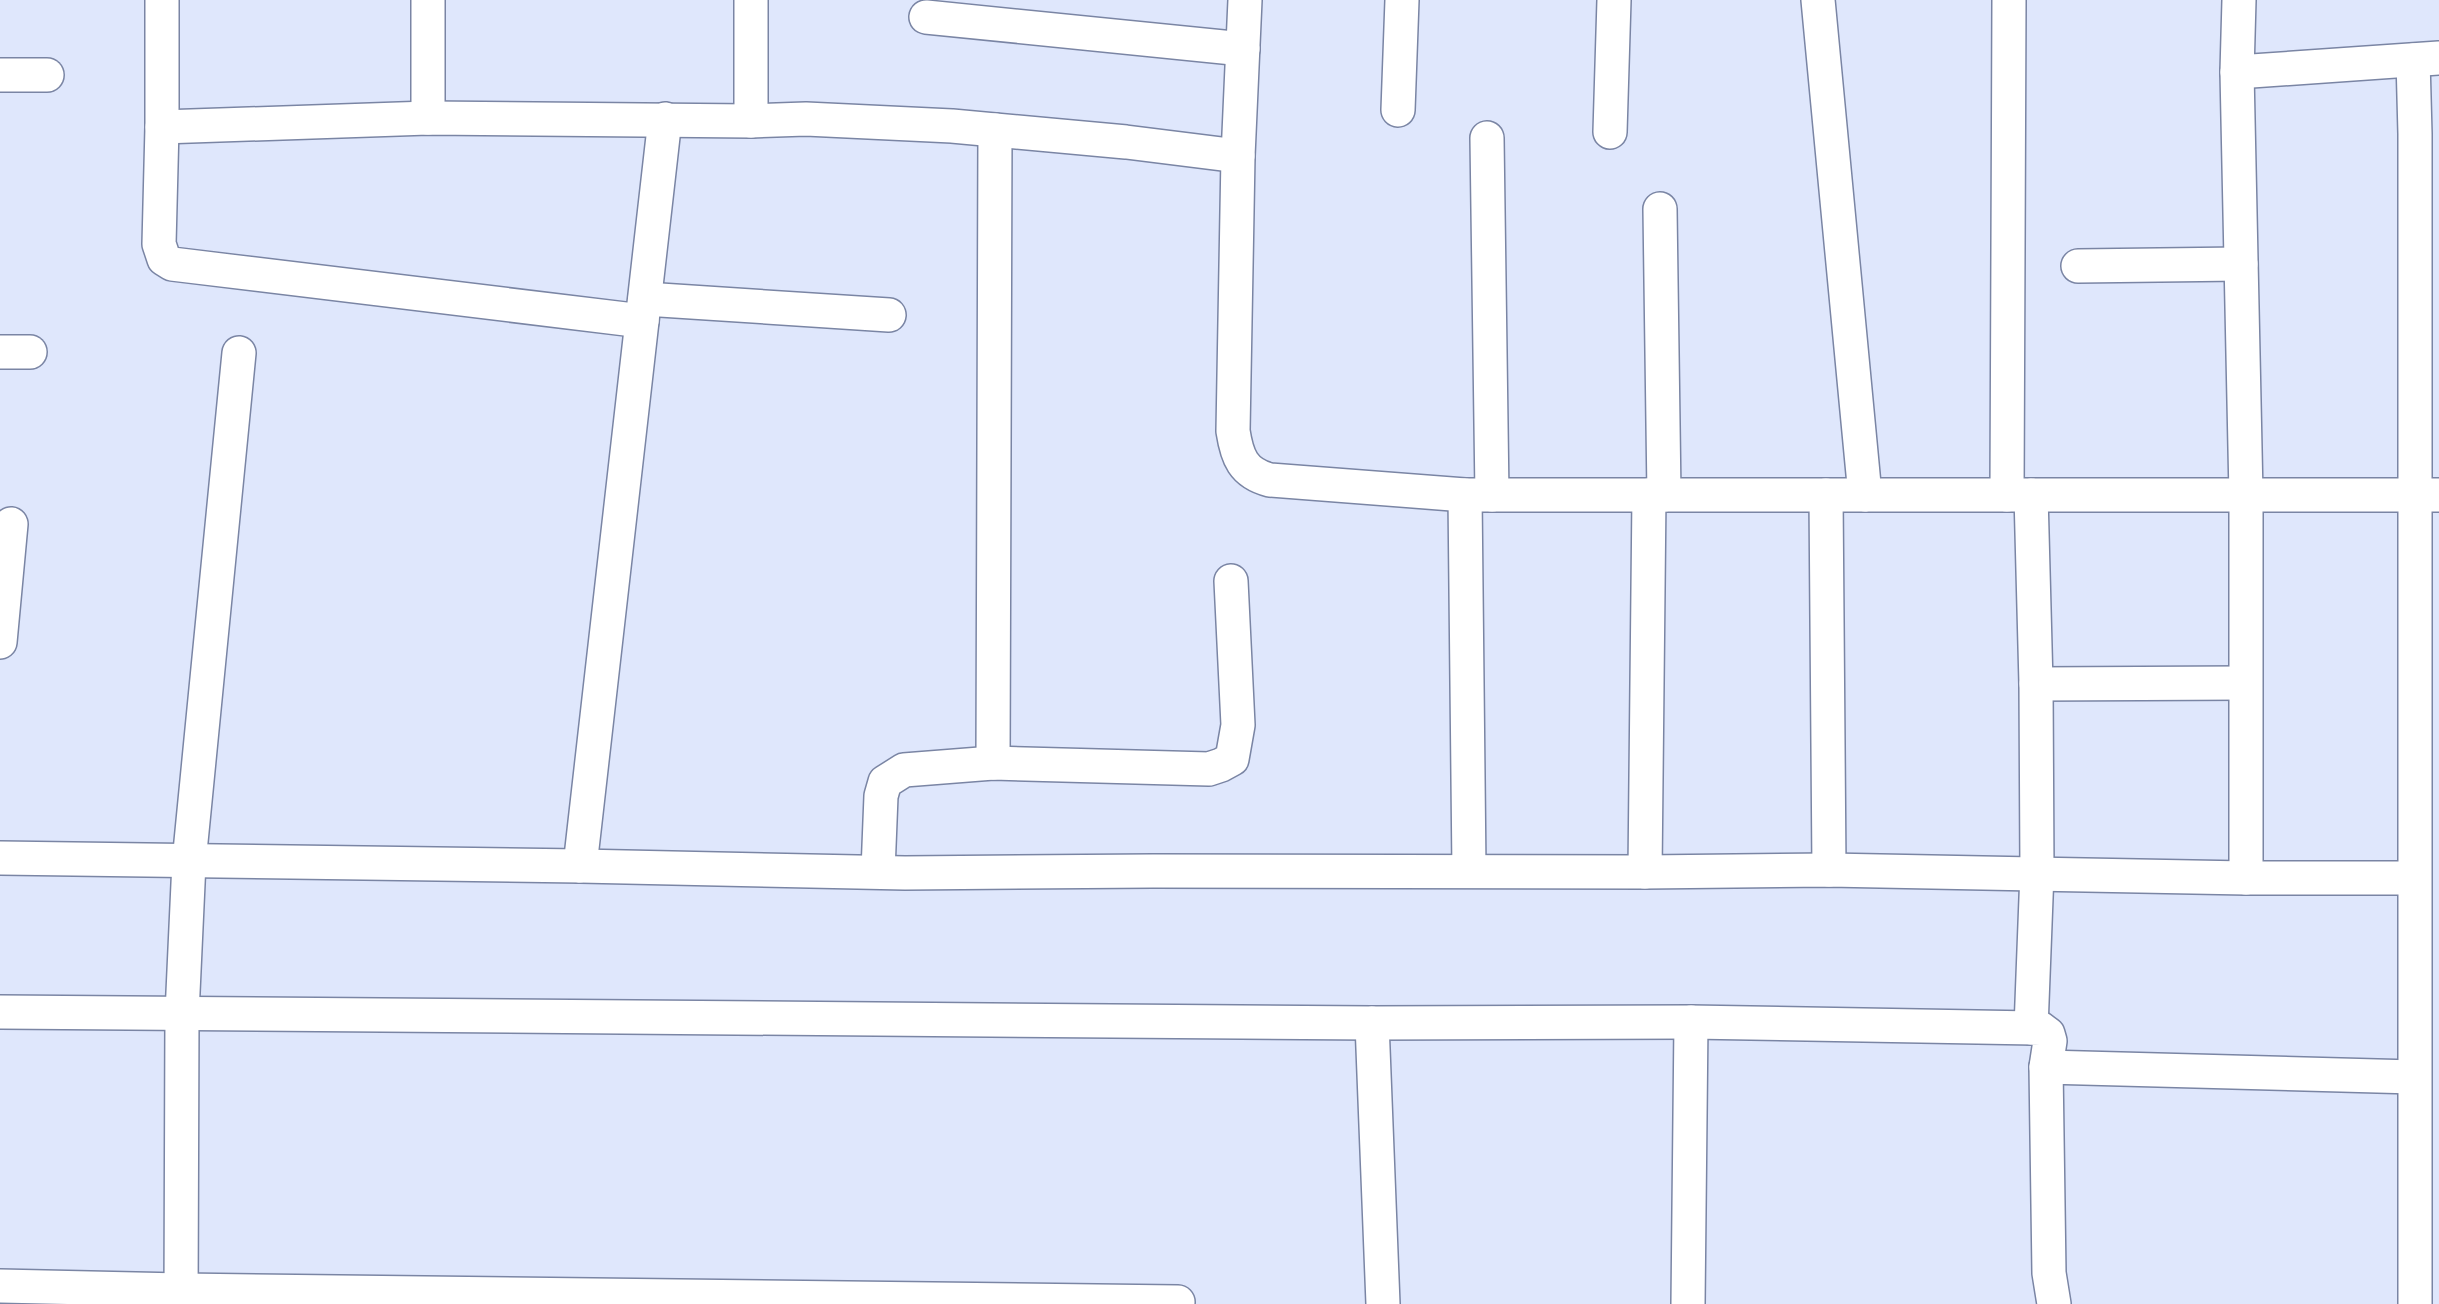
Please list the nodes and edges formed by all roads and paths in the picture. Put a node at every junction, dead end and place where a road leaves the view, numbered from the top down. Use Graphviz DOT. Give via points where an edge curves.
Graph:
graph roads {
  1 [pos="162,0"];
  2 [pos="428,0"];
  3 [pos="751,0"];
  4 [pos="1245,0"];
  5 [pos="1402,0"];
  6 [pos="1614,0"];
  7 [pos="1818,0"];
  8 [pos="2009,0"];
  9 [pos="2239,0"];
  10 [pos="926,17"];
  11 [pos="1243,49"];
  12 [pos="2426,59"];
  13 [pos="2237,72"];
  14 [pos="0,75"];
  15 [pos="47,75"];
  16 [pos="1398,110"];
  17 [pos="428,118"];
  18 [pos="665,119"];
  19 [pos="751,121"];
  20 [pos="162,127"];
  21 [pos="995,130"];
  22 [pos="1610,132"];
  23 [pos="1487,138"];
  24 [pos="1238,156"];
  25 [pos="1660,209"];
  26 [pos="2241,264"];
  27 [pos="2078,266"];
  28 [pos="644,310"];
  29 [pos="889,315"];
  30 [pos="239,353"];
  31 [pos="1478,495"];
  32 [pos="1656,495"];
  33 [pos="1826,495"];
  34 [pos="1865,495"];
  35 [pos="2019,495"];
  36 [pos="2246,495"];
  37 [pos="2427,495"];
  38 [pos="11,524"];
  39 [pos="1231,581"];
  40 [pos="0,642"];
  41 [pos="2245,683"];
  42 [pos="2036,684"];
  43 [pos="2426,758"];
  44 [pos="993,763"];
  45 [pos="0,858"];
  46 [pos="189,862"];
  47 [pos="580,866"];
  48 [pos="1829,870"];
  49 [pos="878,871"];
  50 [pos="1469,871"];
  51 [pos="1645,872"];
  52 [pos="2037,872"];
  53 [pos="2246,878"];
  54 [pos="2413,878"];
  55 [pos="0,1012"];
  56 [pos="182,1014"];
  57 [pos="1690,1022"];
  58 [pos="1372,1023"];
  59 [pos="2031,1028"];
  60 [pos="2046,1067"];
  61 [pos="2414,1077"];
  62 [pos="0,1286"];
  63 [pos="181,1297"];
  64 [pos="1178,1302"];
  65 [pos="1383,1304"];
  66 [pos="1688,1304"];
  67 [pos="2054,1304"];
  68 [pos="2415,1304"];
  1 -- 20 [label="street"];
  2 -- 17 [label="street"];
  3 -- 19 [label="street"];
  4 -- 11 [label="street"];
  5 -- 16 [label="street"];
  6 -- 22 [label="street"];
  7 -- 34 [label="street"];
  8 -- 35 [label="street"];
  9 -- 13 [label="street"];
  10 -- 11 [label="street"];
  11 -- 24 [label="street"];
  12 -- 13 [label="street"];
  12 -- 37 [label="street"];
  13 -- 26 [label="street"];
  14 -- 15 [label="street"];
  17 -- 18 [label="street"];
  17 -- 20 [label="street"];
  18 -- 19 [label="street"];
  18 -- 28 [label="street"];
  19 -- 21 [label="street" via="806,119"];
  20 -- 28 [label="street" via="159,244 164,259 172,264"];
  21 -- 24 [label="street"];
  21 -- 44 [label="street"];
  23 -- 31 [label="street"];
  24 -- 31 [label="street" via="1233,431 1244,465 1255,476 1270,480"];
  25 -- 32 [label="street"];
  26 -- 27 [label="street"];
  26 -- 36 [label="street"];
  28 -- 29 [label="street"];
  28 -- 47 [label="street"];
  30 -- 46 [label="street"];
  31 -- 32 [label="street"];
  31 -- 50 [label="street"];
  32 -- 33 [label="street"];
  32 -- 51 [label="street"];
  33 -- 34 [label="street"];
  33 -- 48 [label="street"];
  34 -- 35 [label="street"];
  35 -- 36 [label="street"];
  35 -- 42 [label="street"];
  36 -- 37 [label="street"];
  36 -- 41 [label="street"];
  37 -- 43 [label="street"];
  38 -- 40 [label="street"];
  39 -- 44 [label="street" via="1238,725 1232,759 1209,769"];
  41 -- 42 [label="street"];
  41 -- 53 [label="street"];
  42 -- 52 [label="street"];
  43 -- 54 [label="street"];
  44 -- 49 [label="street" via="904,770 891,776 881,796"];
  45 -- 46 [label="street"];
  46 -- 47 [label="street"];
  46 -- 56 [label="street"];
  47 -- 49 [label="street"];
  48 -- 51 [label="street"];
  48 -- 52 [label="street"];
  49 -- 50 [label="street"];
  50 -- 51 [label="street"];
  52 -- 53 [label="street"];
  52 -- 59 [label="street"];
  53 -- 54 [label="street"];
  54 -- 61 [label="street"];
  55 -- 56 [label="street"];
  56 -- 58 [label="street"];
  56 -- 63 [label="street"];
  57 -- 58 [label="street"];
  57 -- 59 [label="street"];
  57 -- 66 [label="street"];
  58 -- 65 [label="street"];
  59 -- 60 [label="street" via="2048,1034"];
  60 -- 61 [label="street"];
  60 -- 67 [label="street" via="2049,1273"];
  61 -- 68 [label="street"];
  62 -- 63 [label="street"];
  63 -- 64 [label="street"];
}
